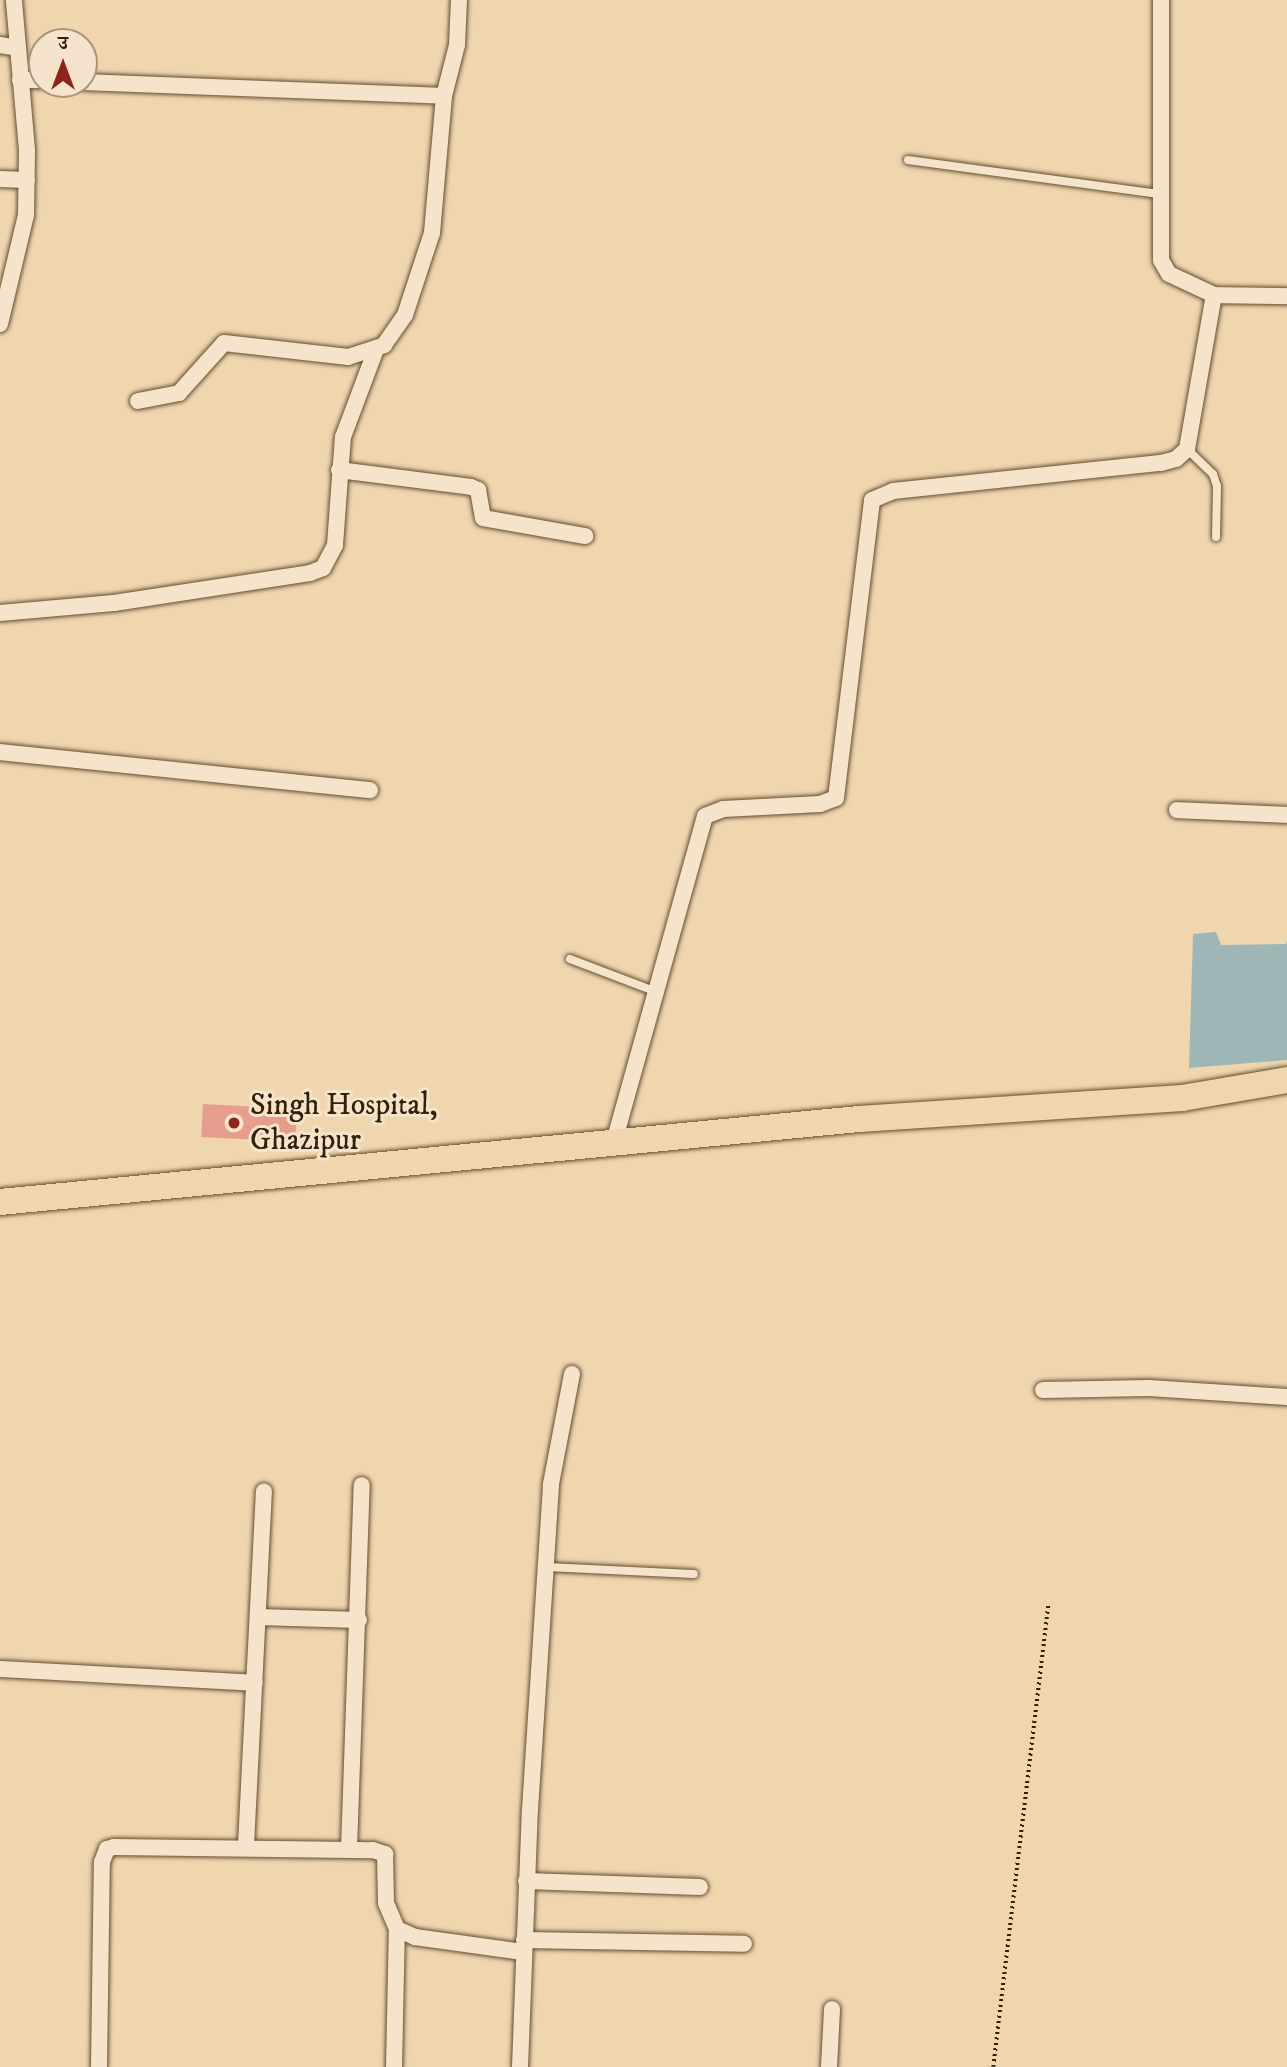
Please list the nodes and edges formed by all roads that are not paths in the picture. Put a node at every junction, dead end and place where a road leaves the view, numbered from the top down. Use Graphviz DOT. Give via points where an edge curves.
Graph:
graph roads {
  1 [pos="14,0"];
  2 [pos="459,0"];
  3 [pos="1161,0"];
  4 [pos="0,46"];
  5 [pos="18,48"];
  6 [pos="20,80"];
  7 [pos="28,80"];
  8 [pos="98,83"];
  9 [pos="444,96"];
  10 [pos="908,160"];
  11 [pos="0,179"];
  12 [pos="27,180"];
  13 [pos="1159,194"];
  14 [pos="6,270"];
  15 [pos="1214,295"];
  16 [pos="1287,296"];
  17 [pos="0,324"];
  18 [pos="376,349"];
  19 [pos="138,401"];
  20 [pos="1187,449"];
  21 [pos="339,470"];
  22 [pos="585,536"];
  23 [pos="1216,537"];
  24 [pos="0,613"];
  25 [pos="0,752"];
  26 [pos="370,790"];
  27 [pos="1177,810"];
  28 [pos="1287,815"];
  29 [pos="570,959"];
  30 [pos="654,991"];
  31 [pos="1287,1080"];
  32 [pos="614,1142"];
  33 [pos="0,1202"];
  34 [pos="572,1374"];
  35 [pos="1043,1390"];
  36 [pos="1287,1397"];
  37 [pos="362,1485"];
  38 [pos="264,1491"];
  39 [pos="545,1567"];
  40 [pos="694,1574"];
  41 [pos="258,1617"];
  42 [pos="359,1620"];
  43 [pos="0,1669"];
  44 [pos="255,1683"];
  45 [pos="246,1845"];
  46 [pos="349,1849"];
  47 [pos="526,1881"];
  48 [pos="700,1887"];
  49 [pos="397,1929"];
  50 [pos="744,1944"];
  51 [pos="523,1946"];
  52 [pos="832,2010"];
  53 [pos="99,2067"];
  54 [pos="394,2067"];
  55 [pos="520,2067"];
  56 [pos="829,2067"];
  1 -- 5 [label="street"];
  2 -- 9 [label="street" via="457,46"];
  3 -- 13 [label="street"];
  4 -- 5 [label="street"];
  5 -- 6 [label="street"];
  6 -- 7 [label="street"];
  6 -- 12 [label="street"];
  8 -- 9 [label="street"];
  9 -- 18 [label="street" via="432,233 405,315 396,332"];
  10 -- 13 [label="lane"];
  11 -- 12 [label="street"];
  12 -- 14 [label="street" via="26,215"];
  13 -- 15 [label="street" via="1163,268 1176,279"];
  14 -- 17 [label="street"];
  15 -- 16 [label="street"];
  15 -- 20 [label="street"];
  18 -- 19 [label="street" via="348,357 224,343 179,393"];
  18 -- 21 [label="street" via="342,437"];
  20 -- 23 [label="lane" via="1213,474 1217,486"];
  20 -- 30 [label="street" via="1176,459 1161,463 893,491 872,499 836,798 820,804 723,809 705,816"];
  21 -- 22 [label="street" via="471,487 478,490 483,518"];
  21 -- 24 [label="street" via="331,560 310,573 114,603"];
  25 -- 26 [label="street"];
  27 -- 28 [label="street"];
  29 -- 30 [label="lane"];
  30 -- 32 [label="street"];
  31 -- 32 [label="highway" via="1182,1098 859,1119"];
  32 -- 33 [label="highway"];
  34 -- 39 [label="street" via="552,1473"];
  35 -- 36 [label="street" via="1149,1388"];
  37 -- 42 [label="street"];
  38 -- 41 [label="street"];
  39 -- 40 [label="lane"];
  39 -- 47 [label="street"];
  41 -- 42 [label="street"];
  41 -- 44 [label="street"];
  42 -- 46 [label="street"];
  43 -- 44 [label="street"];
  44 -- 45 [label="street"];
  45 -- 46 [label="street"];
  45 -- 53 [label="street" via="114,1847 102,1855"];
  46 -- 49 [label="street" via="384,1854 386,1903"];
  47 -- 48 [label="street"];
  47 -- 51 [label="street"];
  49 -- 51 [label="street" via="415,1937"];
  49 -- 54 [label="street"];
  50 -- 51 [label="street"];
  51 -- 55 [label="street"];
  52 -- 56 [label="street"];
}
